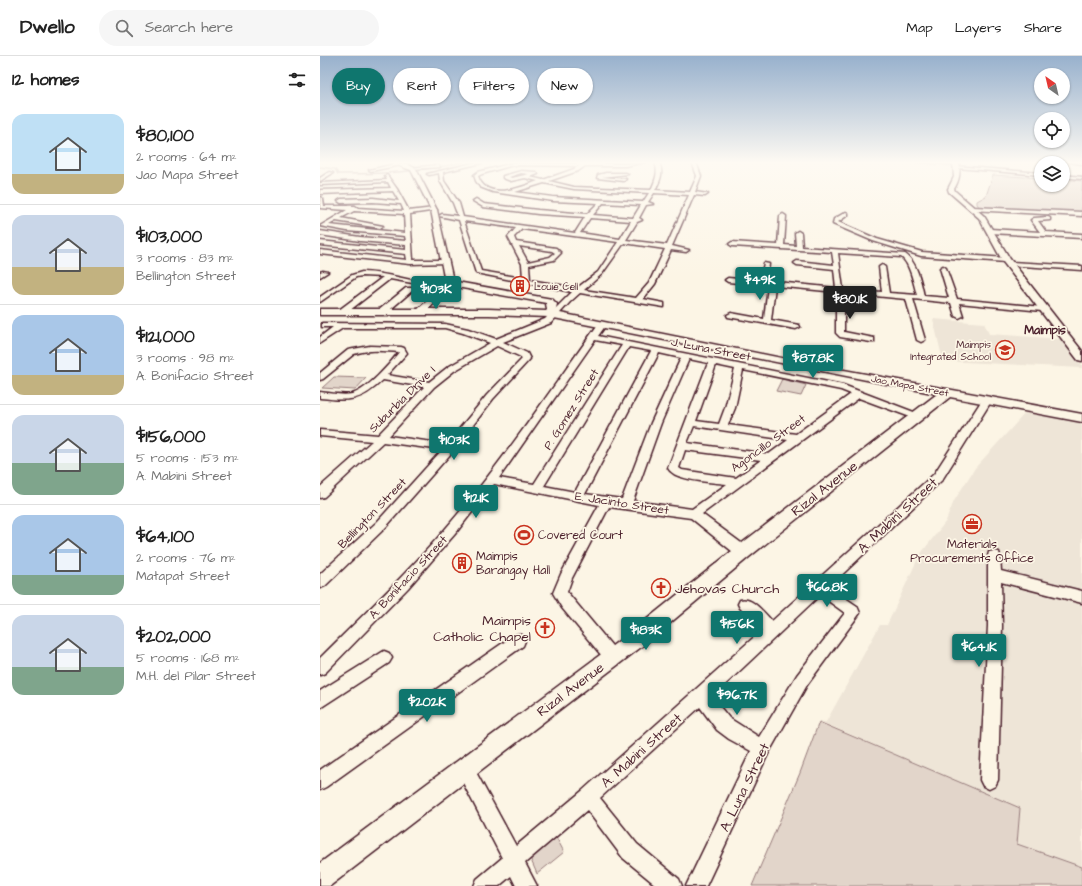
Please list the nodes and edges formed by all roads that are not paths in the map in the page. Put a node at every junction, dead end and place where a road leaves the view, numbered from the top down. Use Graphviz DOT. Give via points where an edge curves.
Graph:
graph roads {
  1 [pos="371,201"];
  2 [pos="380,201"];
  3 [pos="429,201"];
  4 [pos="458,201"];
  5 [pos="476,201"];
  6 [pos="595,201"];
  7 [pos="602,201"];
  8 [pos="649,201"];
  9 [pos="689,201"];
  10 [pos="963,201"];
  11 [pos="469,202"];
  12 [pos="403,203"];
  13 [pos="647,204"];
  14 [pos="320,206"];
  15 [pos="356,208"];
  16 [pos="973,209"];
  17 [pos="434,210"];
  18 [pos="346,213"];
  19 [pos="407,213"];
  20 [pos="846,214"];
  21 [pos="1082,214"];
  22 [pos="442,216"];
  23 [pos="783,216"];
  24 [pos="588,217"];
  25 [pos="377,218"];
  26 [pos="335,219"];
  27 [pos="462,219"];
  28 [pos="637,220"];
  29 [pos="1053,220"];
  30 [pos="986,224"];
  31 [pos="997,224"];
  32 [pos="389,226"];
  33 [pos="322,227"];
  34 [pos="402,227"];
  35 [pos="522,227"];
  36 [pos="409,228"];
  37 [pos="990,231"];
  38 [pos="372,232"];
  39 [pos="320,233"];
  40 [pos="798,233"];
  41 [pos="1044,234"];
  42 [pos="409,235"];
  43 [pos="576,235"];
  44 [pos="1082,236"];
  45 [pos="360,239"];
  46 [pos="624,242"];
  47 [pos="320,243"];
  48 [pos="410,243"];
  49 [pos="514,243"];
  50 [pos="732,244"];
  51 [pos="347,246"];
  52 [pos="668,247"];
  53 [pos="781,247"];
  54 [pos="799,248"];
  55 [pos="686,250"];
  56 [pos="835,250"];
  57 [pos="320,252"];
  58 [pos="410,252"];
  59 [pos="333,254"];
  60 [pos="445,260"];
  61 [pos="410,262"];
  62 [pos="1007,262"];
  63 [pos="797,263"];
  64 [pos="526,264"];
  65 [pos="766,264"];
  66 [pos="836,267"];
  67 [pos="882,267"];
  68 [pos="943,268"];
  69 [pos="1082,268"];
  70 [pos="388,277"];
  71 [pos="728,280"];
  72 [pos="526,281"];
  73 [pos="763,283"];
  74 [pos="772,284"];
  75 [pos="459,285"];
  76 [pos="811,288"];
  77 [pos="409,290"];
  78 [pos="840,291"];
  79 [pos="582,292"];
  80 [pos="440,294"];
  81 [pos="886,295"];
  82 [pos="909,297"];
  83 [pos="809,298"];
  84 [pos="921,298"];
  85 [pos="320,300"];
  86 [pos="634,300"];
  87 [pos="955,300"];
  88 [pos="661,305"];
  89 [pos="1042,309"];
  90 [pos="320,312"];
  91 [pos="342,312"];
  92 [pos="382,312"];
  93 [pos="420,312"];
  94 [pos="552,314"];
  95 [pos="731,316"];
  96 [pos="960,316"];
  97 [pos="767,322"];
  98 [pos="325,325"];
  99 [pos="341,325"];
  100 [pos="602,325"];
  101 [pos="796,328"];
  102 [pos="593,337"];
  103 [pos="871,340"];
  104 [pos="921,340"];
  105 [pos="320,341"];
  106 [pos="497,342"];
  107 [pos="627,344"];
  108 [pos="656,350"];
  109 [pos="686,356"];
  110 [pos="1082,358"];
  111 [pos="713,361"];
  112 [pos="740,366"];
  113 [pos="325,369"];
  114 [pos="320,377"];
  115 [pos="381,377"];
  116 [pos="431,385"];
  117 [pos="948,392"];
  118 [pos="858,394"];
  119 [pos="320,395"];
  120 [pos="987,400"];
  121 [pos="916,416"];
  122 [pos="1082,418"];
  123 [pos="691,424"];
  124 [pos="722,428"];
  125 [pos="320,433"];
  126 [pos="381,438"];
  127 [pos="798,438"];
  128 [pos="681,446"];
  129 [pos="450,448"];
  130 [pos="769,457"];
  131 [pos="491,480"];
  132 [pos="737,482"];
  133 [pos="537,488"];
  134 [pos="320,494"];
  135 [pos="578,496"];
  136 [pos="606,502"];
  137 [pos="626,504"];
  138 [pos="694,514"];
  139 [pos="743,552"];
  140 [pos="994,556"];
  141 [pos="995,575"];
  142 [pos="320,582"];
  143 [pos="820,588"];
  144 [pos="1082,597"];
  145 [pos="745,604"];
  146 [pos="772,631"];
  147 [pos="518,641"];
  148 [pos="612,657"];
  149 [pos="384,658"];
  150 [pos="320,668"];
  151 [pos="701,696"];
  152 [pos="320,700"];
  153 [pos="762,748"];
  154 [pos="465,769"];
  155 [pos="989,780"];
  156 [pos="320,781"];
  157 [pos="588,797"];
  158 [pos="514,860"];
  159 [pos="320,878"];
  160 [pos="484,886"];
  161 [pos="527,886"];
  162 [pos="672,886"];
  163 [pos="696,886"];
  1 -- 15 [label="street"];
  2 -- 12 [label="street"];
  3 -- 17 [label="street"];
  4 -- 27 [label="street"];
  5 -- 11 [label="street"];
  5 -- 24 [label="street" via="483,205"];
  6 -- 7 [label="street"];
  7 -- 13 [label="street"];
  7 -- 24 [label="street"];
  8 -- 13 [label="street, Suburbia Drive I"];
  9 -- 52 [label="street"];
  10 -- 16 [label="street"];
  12 -- 19 [label="street"];
  13 -- 28 [label="street, Suburbia Drive I"];
  14 -- 15 [label="street"];
  15 -- 18 [label="street"];
  15 -- 19 [label="street"];
  16 -- 21 [label="street"];
  16 -- 30 [label="street"];
  17 -- 19 [label="street"];
  17 -- 60 [label="street"];
  18 -- 25 [label="street"];
  18 -- 26 [label="street"];
  19 -- 36 [label="street" via="406,221"];
  20 -- 62 [label="street" via="835,223 910,251"];
  22 -- 27 [label="street"];
  23 -- 53 [label="street"];
  24 -- 28 [label="street"];
  24 -- 43 [label="street"];
  26 -- 32 [label="street"];
  26 -- 33 [label="street"];
  27 -- 35 [label="street"];
  27 -- 72 [label="street" via="478,272"];
  28 -- 46 [label="street, Suburbia Drive I"];
  29 -- 41 [label="street" via="1034,219"];
  30 -- 31 [label="street"];
  30 -- 37 [label="street"];
  33 -- 38 [label="street"];
  34 -- 36 [label="street"];
  35 -- 43 [label="street"];
  35 -- 49 [label="street" via="511,237"];
  36 -- 42 [label="street"];
  37 -- 41 [label="street"];
  37 -- 62 [label="street"];
  38 -- 42 [label="street"];
  38 -- 45 [label="street"];
  39 -- 45 [label="street"];
  40 -- 54 [label="street"];
  41 -- 44 [label="street"];
  42 -- 48 [label="street"];
  43 -- 46 [label="street"];
  45 -- 48 [label="street"];
  45 -- 51 [label="street"];
  46 -- 52 [label="street"];
  46 -- 79 [label="street, Suburbia Drive I" via="605,274"];
  47 -- 51 [label="street"];
  48 -- 58 [label="street"];
  49 -- 64 [label="street"];
  49 -- 64 [label="street" via="554,249 558,253 552,259"];
  50 -- 53 [label="street"];
  51 -- 58 [label="street"];
  51 -- 59 [label="street"];
  52 -- 55 [label="street"];
  52 -- 86 [label="street" via="652,284"];
  53 -- 54 [label="street"];
  54 -- 56 [label="street"];
  56 -- 66 [label="street"];
  56 -- 84 [label="street" via="907,257"];
  57 -- 59 [label="street"];
  58 -- 61 [label="street"];
  59 -- 61 [label="street"];
  60 -- 61 [label="street"];
  60 -- 75 [label="street" via="448,278"];
  62 -- 69 [label="street"];
  62 -- 89 [label="street"];
  63 -- 66 [label="street"];
  64 -- 72 [label="street"];
  65 -- 73 [label="street"];
  66 -- 78 [label="street"];
  67 -- 81 [label="street"];
  68 -- 87 [label="street"];
  70 -- 75 [label="street" via="446,287"];
  70 -- 85 [label="street" via="356,275"];
  70 -- 91 [label="street"];
  71 -- 73 [label="street"];
  72 -- 79 [label="street"];
  73 -- 74 [label="street"];
  74 -- 76 [label="street"];
  74 -- 97 [label="street"];
  75 -- 94 [label="street" via="548,301 552,304"];
  76 -- 78 [label="street"];
  76 -- 83 [label="street"];
  77 -- 92 [label="street"];
  78 -- 81 [label="street"];
  78 -- 103 [label="street" via="841,334"];
  79 -- 86 [label="street"];
  79 -- 94 [label="street, Suburbia Drive I"];
  80 -- 93 [label="street"];
  81 -- 82 [label="street"];
  82 -- 84 [label="street"];
  82 -- 104 [label="street"];
  84 -- 87 [label="street"];
  86 -- 88 [label="street"];
  87 -- 89 [label="street"];
  87 -- 96 [label="street"];
  89 -- 110 [label="street"];
  90 -- 91 [label="street, Jao Mapa Street"];
  91 -- 92 [label="street, Jao Mapa Street"];
  92 -- 93 [label="street, Jao Mapa Street"];
  93 -- 94 [label="street, Jao Mapa Street"];
  94 -- 100 [label="street, Jao Mapa Street"];
  94 -- 106 [label="street, Suburbia Drive I" via="547,321"];
  95 -- 97 [label="street"];
  97 -- 101 [label="street"];
  98 -- 99 [label="street"];
  99 -- 105 [label="street"];
  99 -- 106 [label="street" via="445,326"];
  100 -- 102 [label="street, A. Bonifacio Street"];
  100 -- 117 [label="street, Jao Mapa Street"];
  102 -- 107 [label="street, J. Luna Street"];
  102 -- 131 [label="street, A. Bonifacio Street"];
  106 -- 116 [label="street, Suburbia Drive I" via="451,369"];
  106 -- 129 [label="street, Bellington Street" via="524,355 526,359 490,397"];
  107 -- 108 [label="street, J. Luna Street"];
  107 -- 133 [label="street, P. Gomez Street"];
  108 -- 109 [label="street, J. Luna Street"];
  108 -- 135 [label="street"];
  109 -- 111 [label="street, J. Luna Street"];
  109 -- 137 [label="street" via="656,422"];
  111 -- 112 [label="street, J. Luna Street"];
  111 -- 123 [label="street"];
  112 -- 118 [label="street, J. Luna Street" via="843,388"];
  112 -- 124 [label="street" via="730,408"];
  113 -- 114 [label="street"];
  113 -- 115 [label="street" via="351,352 364,348 401,350 403,352"];
  115 -- 116 [label="street"];
  115 -- 119 [label="street" via="360,394"];
  116 -- 126 [label="street, Suburbia Drive I"];
  117 -- 120 [label="street, Jao Mapa Street"];
  117 -- 121 [label="street, Rizal Avenue"];
  118 -- 121 [label="street, J. Luna Street"];
  118 -- 127 [label="street, Agoncillo Street"];
  120 -- 122 [label="street, Jao Mapa Street"];
  120 -- 143 [label="street, A. Mabini Street" via="938,477"];
  121 -- 139 [label="street, Rizal Avenue"];
  123 -- 124 [label="street"];
  123 -- 128 [label="street"];
  124 -- 127 [label="street"];
  125 -- 126 [label="street"];
  126 -- 129 [label="street"];
  126 -- 134 [label="street, Suburbia Drive I"];
  127 -- 130 [label="street, Agoncillo Street"];
  128 -- 130 [label="street"];
  128 -- 132 [label="street" via="674,464 676,472"];
  129 -- 142 [label="street, Bellington Street" via="381,526"];
  130 -- 132 [label="street, Agoncillo Street"];
  131 -- 133 [label="street, E. Jacinto Street"];
  131 -- 150 [label="street, A. Bonifacio Street" via="451,531 403,584"];
  132 -- 138 [label="street, Agoncillo Street"];
  133 -- 135 [label="street, E. Jacinto Street"];
  135 -- 136 [label="street, E. Jacinto Street"];
  136 -- 137 [label="street, E. Jacinto Street"];
  136 -- 148 [label="street" via="560,594"];
  137 -- 138 [label="street, E. Jacinto Street"];
  138 -- 139 [label="street, E. Jacinto Street"];
  139 -- 148 [label="street, Rizal Avenue"];
  140 -- 141 [label="street"];
  141 -- 144 [label="street"];
  141 -- 155 [label="street"];
  143 -- 146 [label="street, A. Mabini Street"];
  143 -- 153 [label="street, A. Luna Street" via="853,613 802,680"];
  145 -- 146 [label="street"];
  146 -- 151 [label="street, A. Mabini Street"];
  147 -- 156 [label="street"];
  148 -- 154 [label="street, Rizal Avenue"];
  149 -- 152 [label="street"];
  151 -- 153 [label="street" via="723,724"];
  151 -- 157 [label="street, A. Mabini Street"];
  153 -- 163 [label="street, A. Luna Street"];
  154 -- 158 [label="street"];
  154 -- 159 [label="street, Rizal Avenue"];
  157 -- 158 [label="street, A. Mabini Street"];
  157 -- 162 [label="street" via="630,851"];
  158 -- 160 [label="street, A. Mabini Street"];
  158 -- 161 [label="street"];
}
